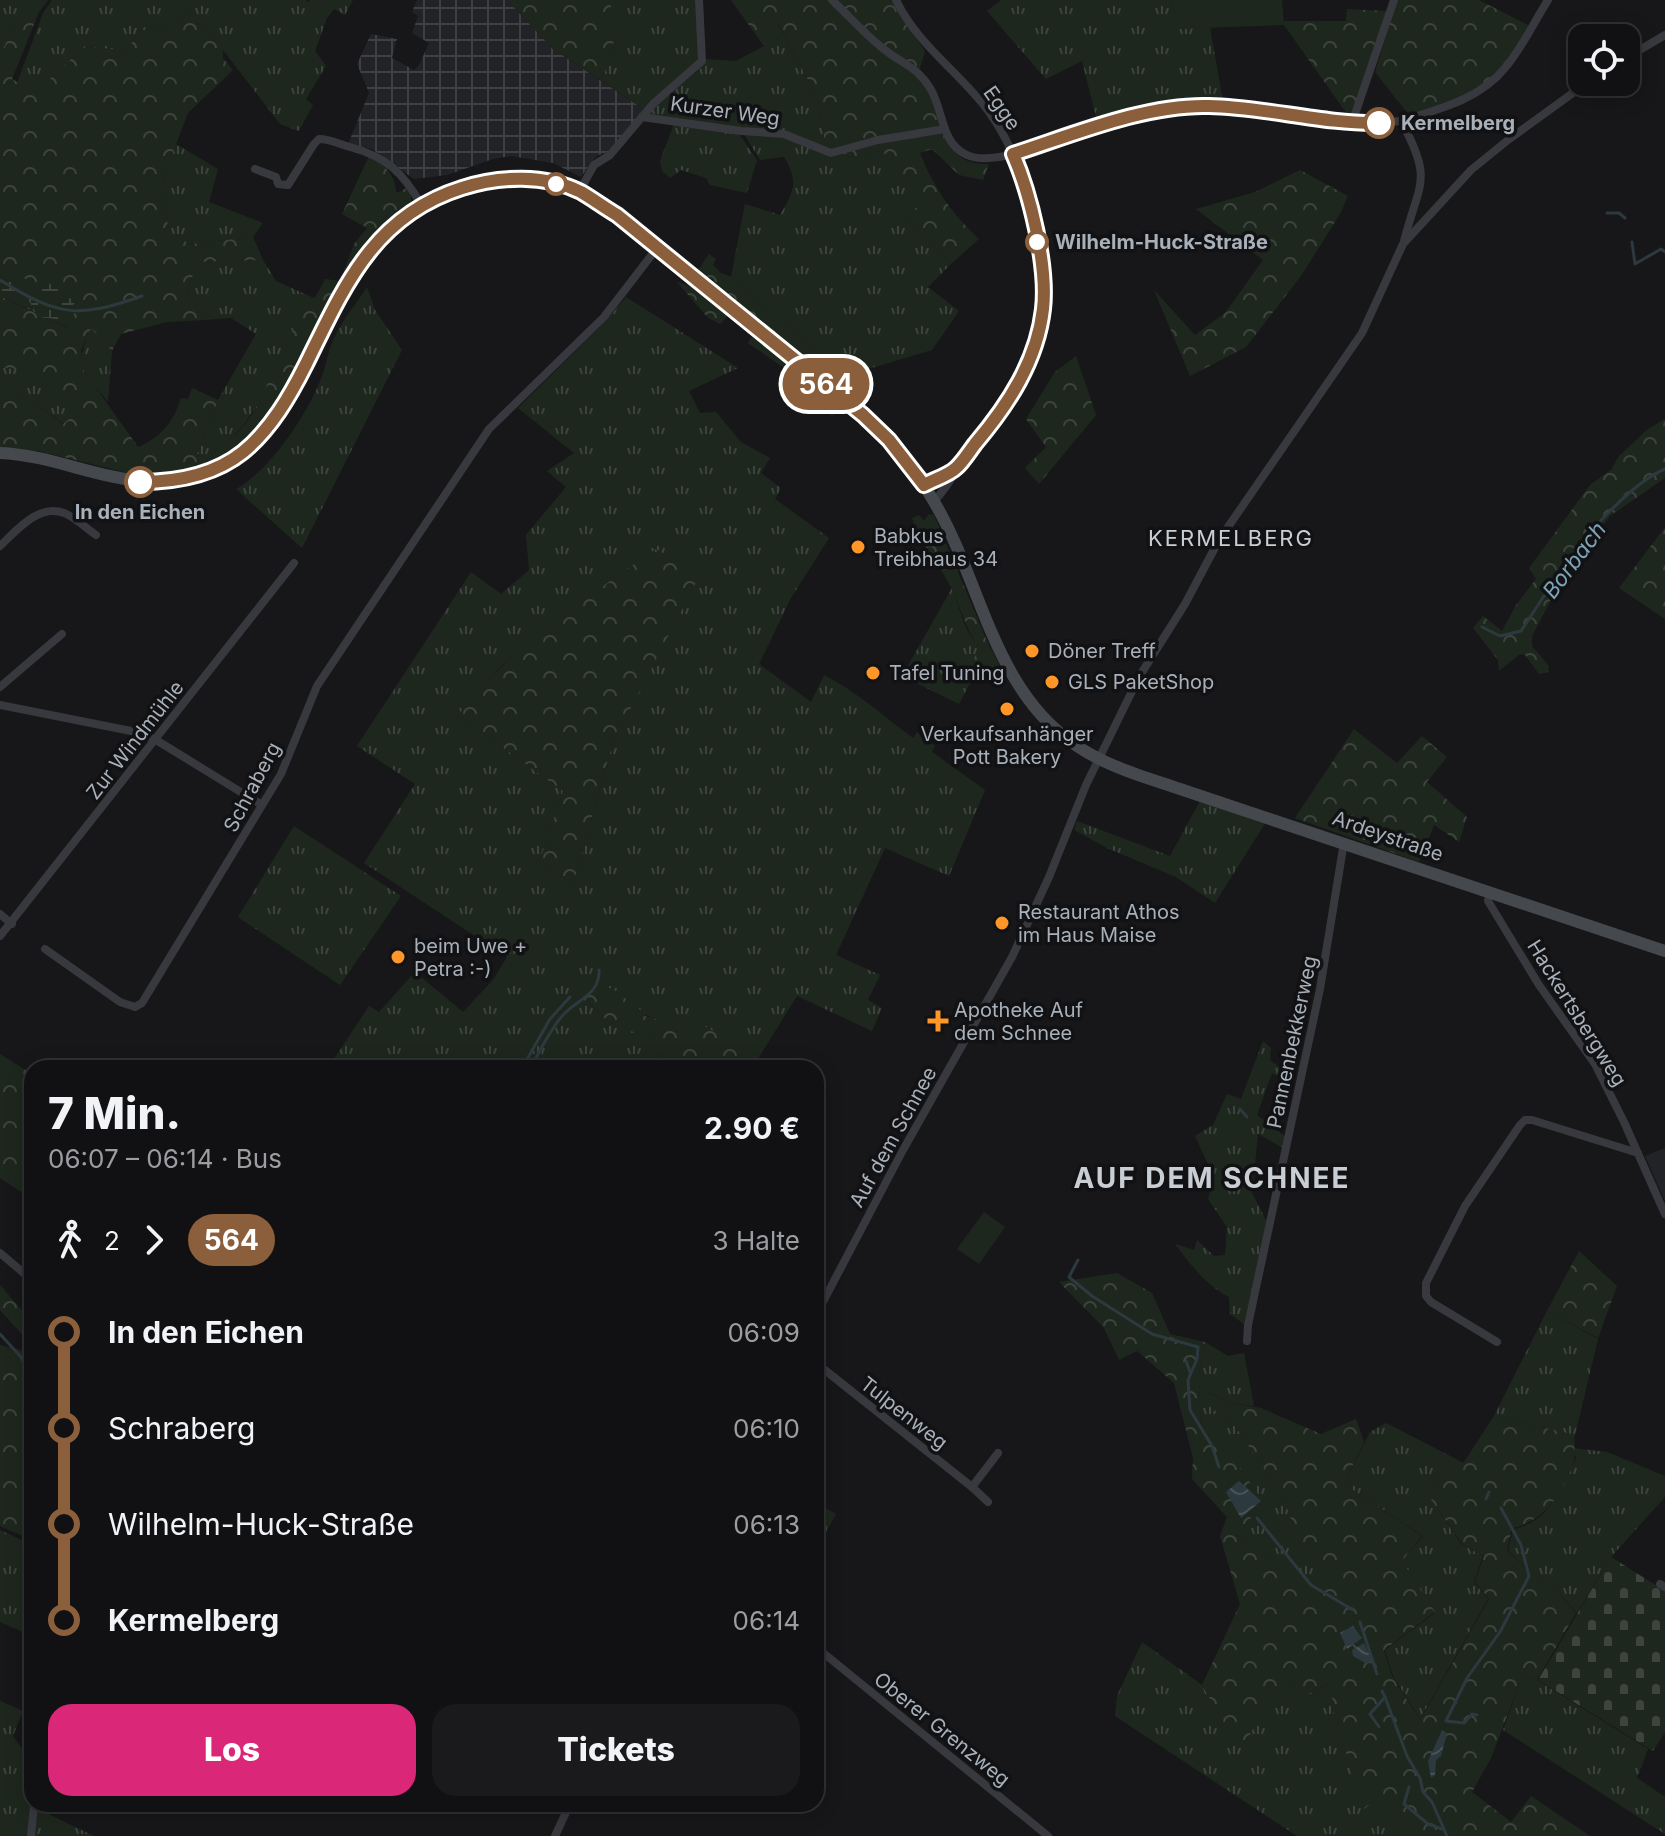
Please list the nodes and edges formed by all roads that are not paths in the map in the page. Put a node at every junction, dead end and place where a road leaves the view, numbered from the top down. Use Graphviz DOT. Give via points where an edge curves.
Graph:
graph roads {
  1 [pos="699,0"];
  2 [pos="832,0"];
  3 [pos="896,0"];
  4 [pos="1394,0"];
  5 [pos="1548,0"];
  6 [pos="1665,35"];
  7 [pos="1640,50"];
  8 [pos="1568,96"];
  9 [pos="642,117"];
  10 [pos="1401,121"];
  11 [pos="1352,123"];
  12 [pos="945,129"];
  13 [pos="1013,154"];
  14 [pos="255,169"];
  15 [pos="579,192"];
  16 [pos="421,204"];
  17 [pos="1403,244"];
  18 [pos="657,248"];
  19 [pos="0,453"];
  20 [pos="954,471"];
  21 [pos="924,485"];
  22 [pos="934,502"];
  23 [pos="96,535"];
  24 [pos="0,546"];
  25 [pos="294,563"];
  26 [pos="62,634"];
  27 [pos="0,687"];
  28 [pos="0,705"];
  29 [pos="156,740"];
  30 [pos="1099,758"];
  31 [pos="262,805"];
  32 [pos="1344,842"];
  33 [pos="1490,892"];
  34 [pos="0,914"];
  35 [pos="12,924"];
  36 [pos="0,936"];
  37 [pos="45,949"];
  38 [pos="68,949"];
  39 [pos="1665,951"];
  40 [pos="59,960"];
  41 [pos="1638,1153"];
  42 [pos="1665,1214"];
  43 [pos="0,1253"];
  44 [pos="24,1273"];
  45 [pos="824,1300"];
  46 [pos="1247,1341"];
  47 [pos="1497,1342"];
  48 [pos="824,1369"];
  49 [pos="998,1453"];
  50 [pos="972,1487"];
  51 [pos="988,1502"];
  52 [pos="824,1654"];
  53 [pos="33,1812"];
  54 [pos="566,1812"];
  55 [pos="31,1836"];
  56 [pos="555,1836"];
  57 [pos="1048,1836"];
  1 -- 9 [label="street" via="702,61"];
  2 -- 12 [label="street" via="882,48 918,70"];
  3 -- 13 [label="street, Egge" via="922,41 989,112"];
  4 -- 11 [label="street"];
  5 -- 10 [label="street" via="1490,83 1462,101"];
  6 -- 7 [label="street"];
  8 -- 17 [label="street" via="1471,170"];
  9 -- 12 [label="street, Kurzer Weg" via="784,134 831,153"];
  9 -- 15 [label="street, Kurzer Weg" via="610,155 594,165"];
  10 -- 11 [label="street"];
  10 -- 17 [label="street" via="1416,147 1422,173"];
  11 -- 13 [label="street" via="1245,108 1183,107 1118,120"];
  12 -- 13 [label="street" via="958,150 969,156"];
  13 -- 20 [label="street, Egge" via="1037,241 1043,310 1015,389"];
  14 -- 16 [label="street" via="288,185 314,144 327,139 371,152 396,169"];
  15 -- 16 [label="main road, Ardeystraße" via="522,178 451,191"];
  15 -- 18 [label="main road, Ardeystraße"];
  16 -- 19 [label="main road, Ardeystraße" via="371,249 344,289 282,408 256,439 222,466 189,478 140,482"];
  17 -- 30 [label="street" via="1362,333 1219,540 1139,677"];
  18 -- 21 [label="main road, Ardeystraße" via="863,415"];
  18 -- 31 [label="street, Schraberg" via="604,317 489,429 317,686 281,774"];
  20 -- 21 [label="street, Egge"];
  20 -- 22 [label="street, Egge"];
  21 -- 22 [label="main road, Ardeystraße"];
  22 -- 30 [label="main road, Ardeystraße" via="993,639 1023,692 1075,745"];
  23 -- 24 [label="street" via="52,511 25,522"];
  25 -- 29 [label="street, Zur Windmühle"];
  26 -- 27 [label="street"];
  28 -- 29 [label="street"];
  29 -- 31 [label="street"];
  29 -- 35 [label="street, Zur Windmühle"];
  30 -- 32 [label="main road, Ardeystraße"];
  30 -- 45 [label="street, Auf dem Schnee" via="1012,957"];
  31 -- 40 [label="street, Schraberg" via="142,1003 135,1007 120,1002"];
  32 -- 33 [label="main road, Ardeystraße"];
  32 -- 46 [label="street, Pannenbekkerweg" via="1320,989"];
  33 -- 39 [label="main road, Ardeystraße"];
  33 -- 41 [label="street, Hackertsbergweg" via="1488,901 1539,985 1595,1064"];
  34 -- 35 [label="street"];
  35 -- 36 [label="street, Zur Windmühle"];
  37 -- 40 [label="street, Schraberg"];
  38 -- 40 [label="street"];
  41 -- 42 [label="street, Hackertsbergweg"];
  41 -- 47 [label="street" via="1532,1120 1520,1125 1465,1206 1425,1290 1431,1302"];
  43 -- 44 [label="street"];
  48 -- 50 [label="street, Tulpenweg"];
  49 -- 50 [label="street"];
  50 -- 51 [label="street, Tulpenweg"];
  52 -- 57 [label="street, Oberer Grenzweg"];
  53 -- 55 [label="street"];
  54 -- 56 [label="street"];
}
